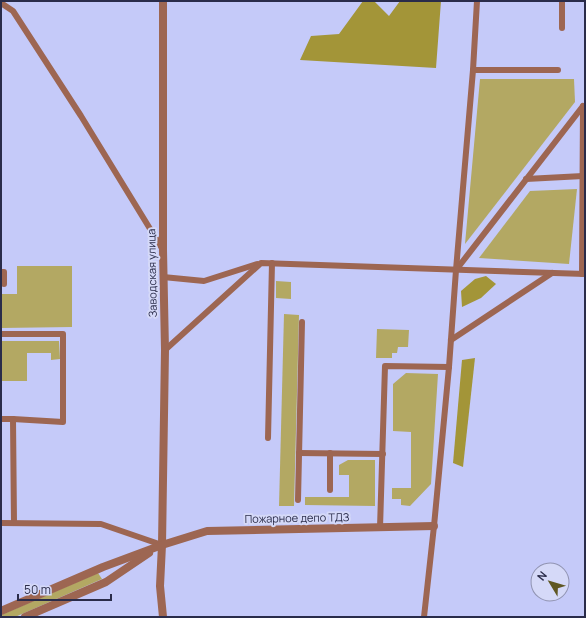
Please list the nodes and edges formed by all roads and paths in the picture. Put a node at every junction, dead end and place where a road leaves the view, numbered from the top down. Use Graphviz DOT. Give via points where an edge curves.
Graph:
graph roads {
  1 [pos="162,1"];
  2 [pos="477,1"];
  3 [pos="562,1"];
  4 [pos="1,3"];
  5 [pos="562,28"];
  6 [pos="473,70"];
  7 [pos="558,70"];
  8 [pos="583,176"];
  9 [pos="526,179"];
  10 [pos="163,250"];
  11 [pos="261,263"];
  12 [pos="272,263"];
  13 [pos="456,270"];
  14 [pos="1,272"];
  15 [pos="552,273"];
  16 [pos="584,274"];
  17 [pos="163,276"];
  18 [pos="4,284"];
  19 [pos="302,322"];
  20 [pos="1,334"];
  21 [pos="451,340"];
  22 [pos="165,350"];
  23 [pos="449,367"];
  24 [pos="1,419"];
  25 [pos="13,419"];
  26 [pos="268,438"];
  27 [pos="299,452"];
  28 [pos="330,453"];
  29 [pos="383,454"];
  30 [pos="330,490"];
  31 [pos="298,500"];
  32 [pos="1,523"];
  33 [pos="14,524"];
  34 [pos="434,526"];
  35 [pos="380,528"];
  36 [pos="162,545"];
  37 [pos="1,611"];
  38 [pos="25,617"];
  39 [pos="163,617"];
  40 [pos="424,617"];
  1 -- 10 [label="street, Заводская улица"];
  2 -- 6 [label="lane"];
  3 -- 5 [label="lane"];
  4 -- 10 [label="lane" via="13,11"];
  6 -- 7 [label="lane"];
  6 -- 13 [label="lane"];
  8 -- 9 [label="lane"];
  8 -- 9 [label="lane" via="584,106"];
  8 -- 16 [label="lane"];
  9 -- 13 [label="lane"];
  10 -- 17 [label="street, Заводская улица"];
  11 -- 12 [label="lane"];
  11 -- 17 [label="lane" via="204,281"];
  11 -- 22 [label="lane"];
  12 -- 13 [label="lane"];
  12 -- 26 [label="lane"];
  13 -- 15 [label="lane"];
  13 -- 21 [label="lane"];
  14 -- 18 [label="lane" via="4,272"];
  15 -- 16 [label="lane"];
  15 -- 21 [label="lane"];
  17 -- 22 [label="street, Заводская улица"];
  19 -- 27 [label="lane"];
  20 -- 25 [label="lane" via="64,334 64,422"];
  21 -- 23 [label="lane"];
  22 -- 36 [label="street, Заводская улица"];
  23 -- 29 [label="lane" via="385,366"];
  23 -- 34 [label="lane"];
  24 -- 25 [label="lane"];
  25 -- 33 [label="lane"];
  27 -- 28 [label="lane"];
  27 -- 31 [label="lane"];
  28 -- 29 [label="lane"];
  28 -- 30 [label="lane"];
  29 -- 35 [label="lane"];
  32 -- 33 [label="lane"];
  33 -- 36 [label="lane" via="101,524"];
  34 -- 35 [label="street, Пожарное депо ТДЗ"];
  34 -- 40 [label="lane"];
  35 -- 36 [label="street, Пожарное депо ТДЗ" via="207,531"];
  36 -- 37 [label="street" via="103,567"];
  36 -- 38 [label="street" via="106,582"];
  36 -- 39 [label="street, Заводская улица" via="160,586"];
}
